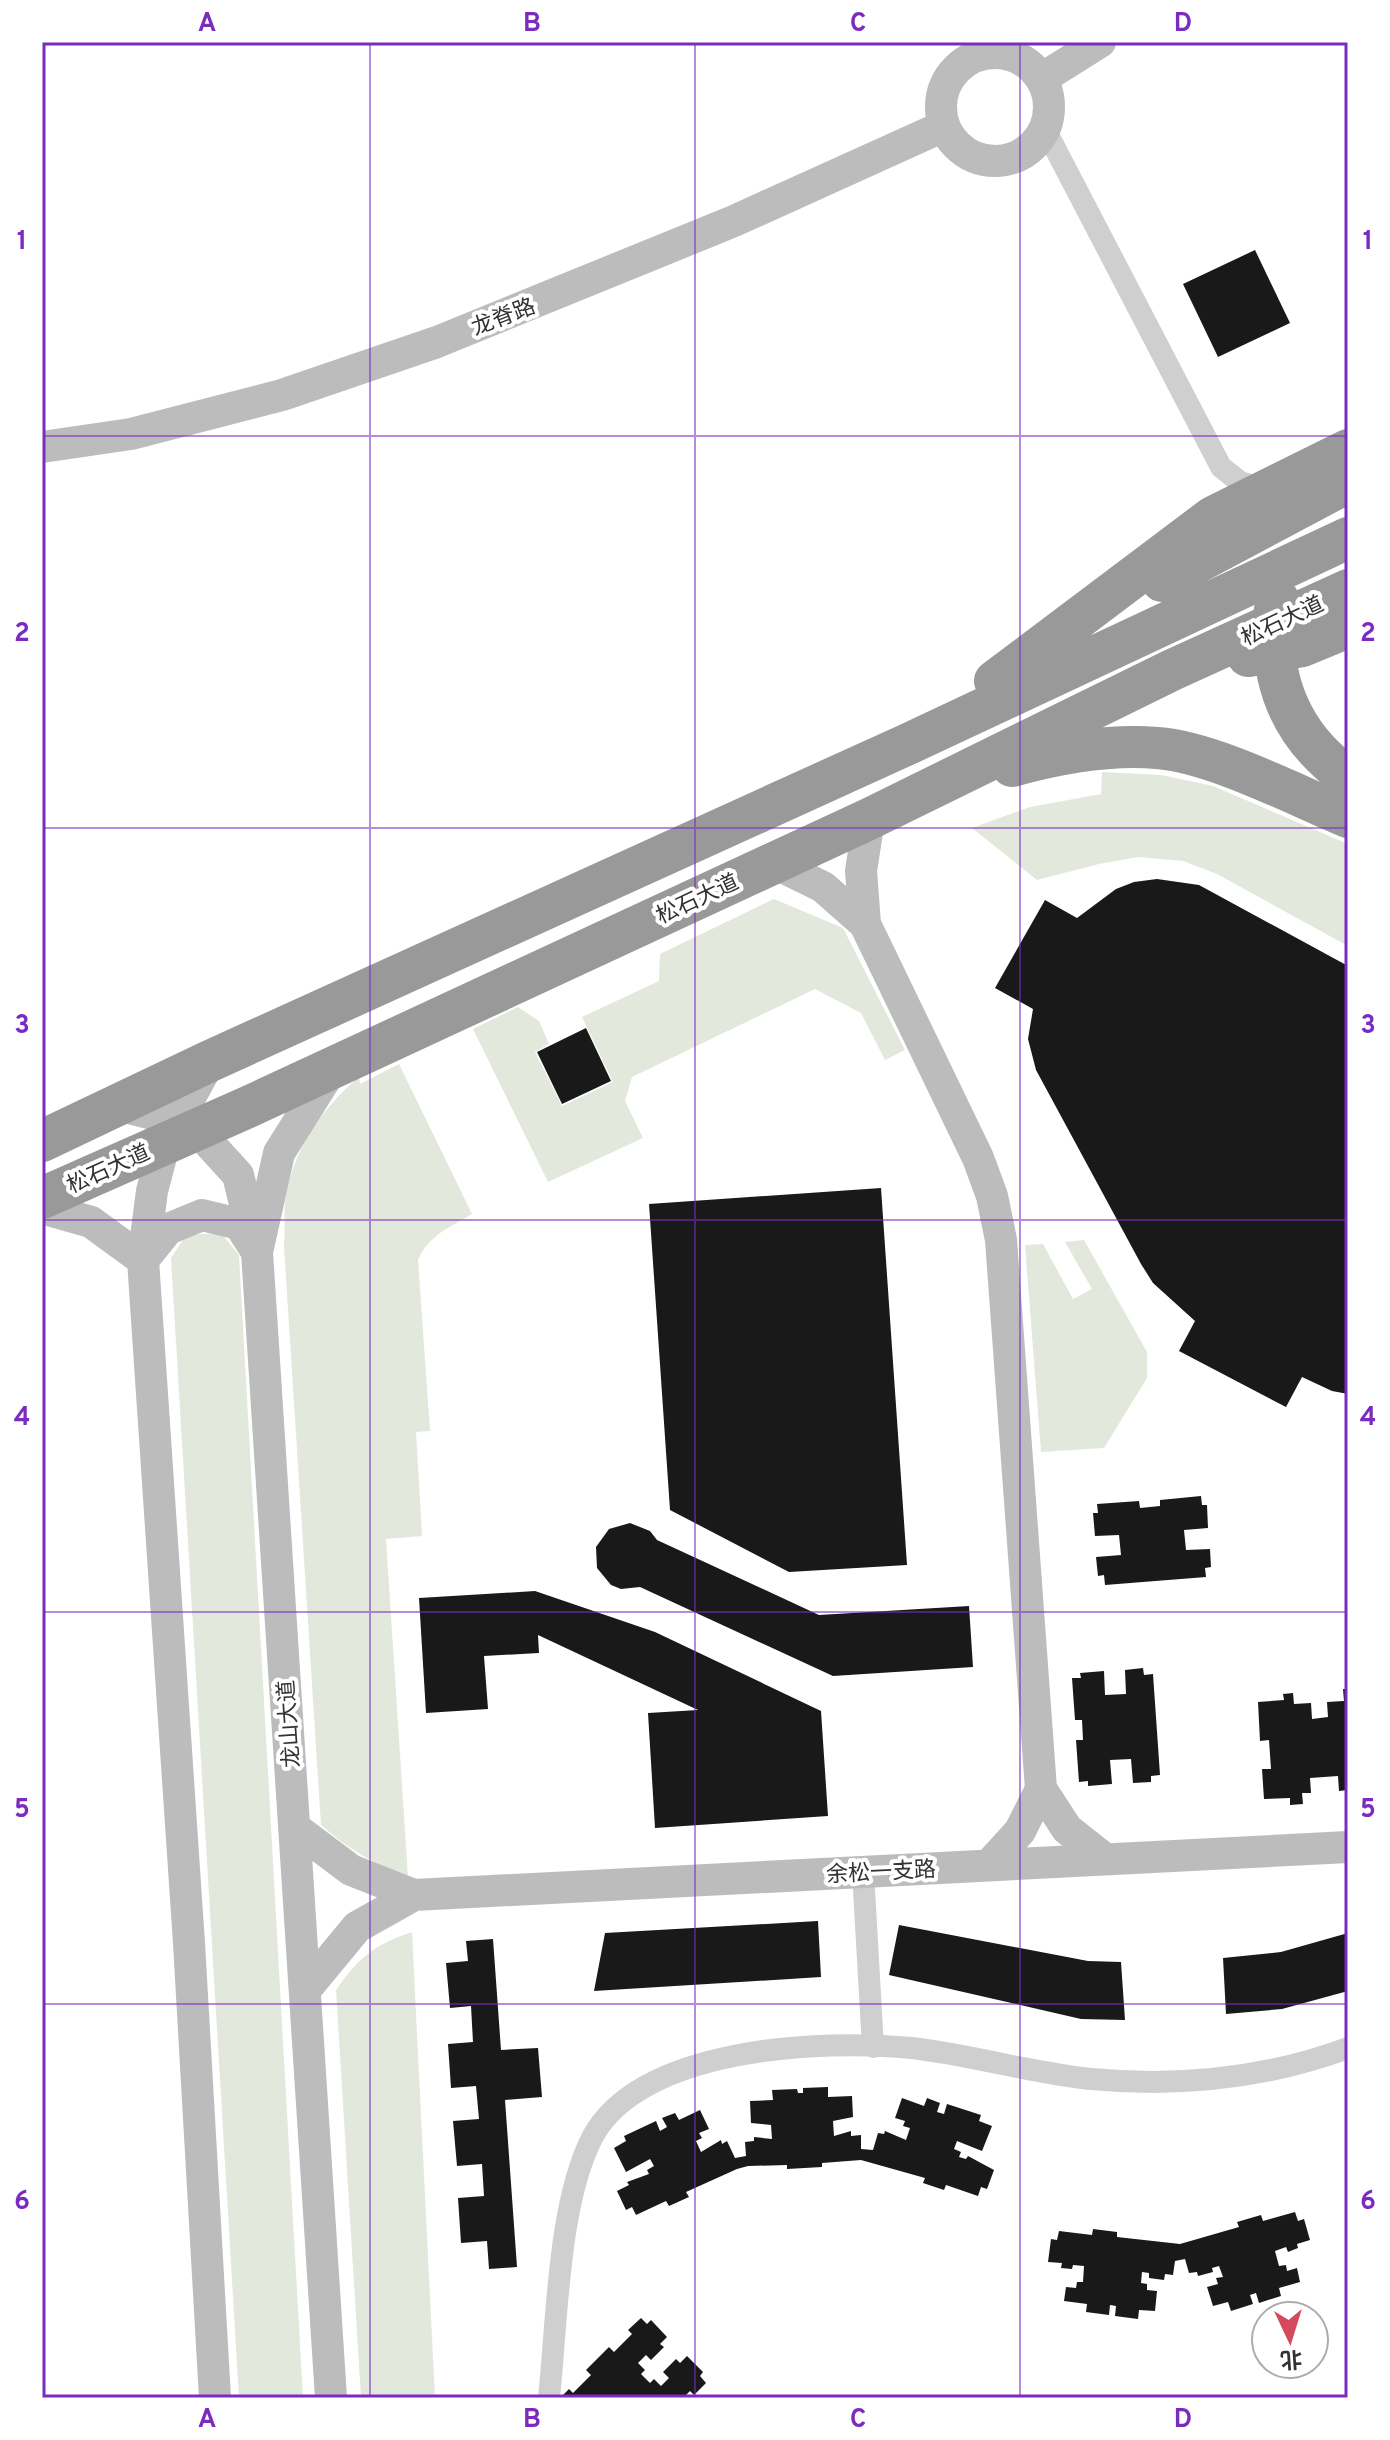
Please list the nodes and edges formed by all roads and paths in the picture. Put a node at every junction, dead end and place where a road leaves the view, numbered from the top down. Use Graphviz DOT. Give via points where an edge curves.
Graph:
graph roads {
  1 [pos="1100,42"];
  2 [pos="981,48"];
  3 [pos="1041,79"];
  4 [pos="944,126"];
  5 [pos="1045,129"];
  6 [pos="42,447"];
  7 [pos="1348,450"];
  8 [pos="1221,467"];
  9 [pos="1348,482"];
  10 [pos="1269,490"];
  11 [pos="1348,503"];
  12 [pos="1213,517"];
  13 [pos="1348,538"];
  14 [pos="1348,590"];
  15 [pos="1348,627"];
  16 [pos="1172,670"];
  17 [pos="1006,674"];
  18 [pos="906,745"];
  19 [pos="1337,769"];
  20 [pos="926,790"];
  21 [pos="1348,817"];
  22 [pos="869,819"];
  23 [pos="774,863"];
  24 [pos="865,924"];
  25 [pos="210,1061"];
  26 [pos="333,1067"];
  27 [pos="117,1105"];
  28 [pos="179,1130"];
  29 [pos="42,1141"];
  30 [pos="42,1198"];
  31 [pos="42,1208"];
  32 [pos="257,1252"];
  33 [pos="143,1260"];
  34 [pos="1041,1789"];
  35 [pos="295,1828"];
  36 [pos="1348,1847"];
  37 [pos="1105,1859"];
  38 [pos="989,1865"];
  39 [pos="863,1872"];
  40 [pos="414,1895"];
  41 [pos="305,1990"];
  42 [pos="873,2047"];
  43 [pos="1348,2048"];
  44 [pos="215,2398"];
  45 [pos="331,2398"];
  46 [pos="549,2398"];
  1 -- 3 [label="street"];
  2 -- 3 [label="street" via="1018,58"];
  2 -- 4 [label="street" via="948,80 942,95"];
  3 -- 5 [label="street" via="1049,95"];
  4 -- 5 [label="street" via="967,154 1003,161 1035,144"];
  4 -- 6 [label="street, 龙脊路" via="734,221 437,342 282,395 131,434"];
  5 -- 8 [label="street"];
  7 -- 10 [label="highway"];
  8 -- 10 [label="street" via="1240,482"];
  8 -- 12 [label="street" via="1222,494"];
  9 -- 17 [label="highway" via="1136,595"];
  10 -- 12 [label="highway"];
  11 -- 19 [label="highway" via="1296,555 1274,608 1274,665 1291,716"];
  12 -- 17 [label="highway"];
  13 -- 18 [label="highway"];
  14 -- 16 [label="highway, 松石大道"];
  15 -- 16 [label="highway" via="1302,646"];
  16 -- 20 [label="highway, 松石大道"];
  17 -- 18 [label="highway"];
  18 -- 25 [label="highway"];
  20 -- 21 [label="highway" via="1097,748 1160,748 1214,761"];
  20 -- 22 [label="highway, 松石大道"];
  22 -- 23 [label="highway, 松石大道"];
  22 -- 24 [label="street" via="861,871"];
  23 -- 24 [label="street" via="823,887"];
  23 -- 26 [label="highway, 松石大道"];
  24 -- 34 [label="street" via="978,1158 1001,1240"];
  25 -- 27 [label="highway"];
  25 -- 28 [label="street"];
  26 -- 28 [label="highway, 松石大道"];
  26 -- 32 [label="street, 龙山大道" via="279,1153"];
  27 -- 28 [label="street"];
  27 -- 29 [label="highway"];
  28 -- 30 [label="highway, 松石大道"];
  28 -- 32 [label="street" via="238,1175"];
  28 -- 33 [label="street" via="152,1191"];
  31 -- 33 [label="street" via="91,1222"];
  32 -- 33 [label="street" via="239,1224 202,1215 168,1229"];
  32 -- 35 [label="street, 龙山大道"];
  33 -- 44 [label="street"];
  34 -- 37 [label="street" via="1067,1829"];
  34 -- 38 [label="street" via="1020,1831"];
  35 -- 40 [label="street" via="351,1870"];
  35 -- 41 [label="street, 龙山大道"];
  36 -- 37 [label="street, 余松一支路"];
  37 -- 38 [label="street, 余松一支路"];
  38 -- 39 [label="street, 余松一支路"];
  39 -- 40 [label="street, 余松一支路"];
  39 -- 42 [label="street"];
  40 -- 41 [label="street" via="357,1927"];
  41 -- 45 [label="street, 龙山大道"];
  42 -- 43 [label="street" via="911,2048 1089,2079 1183,2082 1278,2068"];
  42 -- 46 [label="street" via="780,2049 718,2059 660,2077 623,2101 595,2134 577,2173"];
}
